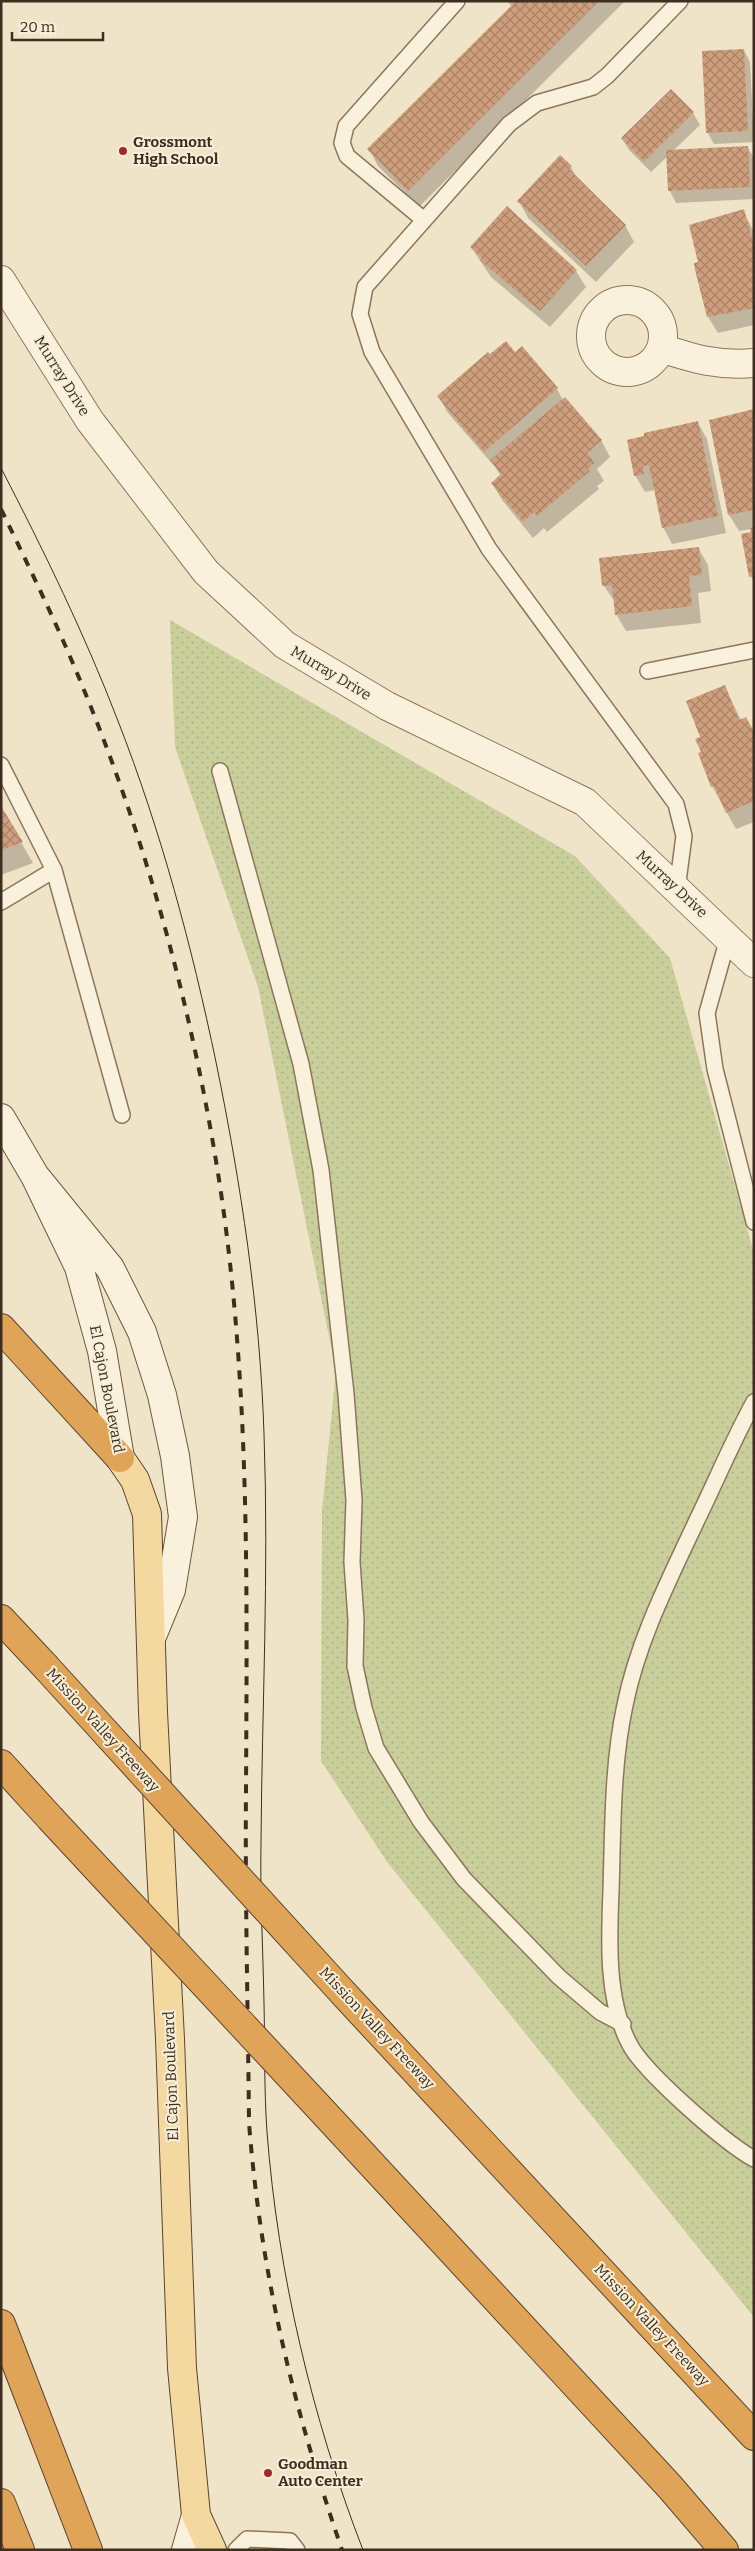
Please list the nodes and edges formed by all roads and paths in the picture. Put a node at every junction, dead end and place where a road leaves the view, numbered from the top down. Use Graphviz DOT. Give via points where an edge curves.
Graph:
graph roads {
  1 [pos="457,1"];
  2 [pos="680,1"];
  3 [pos="424,220"];
  4 [pos="1,280"];
  5 [pos="661,348"];
  6 [pos="754,363"];
  7 [pos="754,650"];
  8 [pos="648,671"];
  9 [pos="1,765"];
  10 [pos="220,771"];
  11 [pos="54,870"];
  12 [pos="677,889"];
  13 [pos="1,902"];
  14 [pos="728,938"];
  15 [pos="754,963"];
  16 [pos="122,1115"];
  17 [pos="1,1118"];
  18 [pos="36,1176"];
  19 [pos="754,1222"];
  20 [pos="1,1328"];
  21 [pos="754,1402"];
  22 [pos="120,1458"];
  23 [pos="1,1619"];
  24 [pos="152,1636"];
  25 [pos="1,1764"];
  26 [pos="623,2024"];
  27 [pos="754,2159"];
  28 [pos="1,2324"];
  29 [pos="754,2436"];
  30 [pos="1,2503"];
  31 [pos="196,2515"];
  32 [pos="20,2550"];
  33 [pos="88,2550"];
  34 [pos="186,2550"];
  35 [pos="212,2550"];
  36 [pos="236,2550"];
  37 [pos="297,2550"];
  38 [pos="724,2550"];
  1 -- 3 [label="lane" via="346,126 342,144 347,156"];
  2 -- 3 [label="lane" via="593,87 537,103 510,124"];
  3 -- 12 [label="lane" via="365,287 360,314 372,352 490,550 676,804 684,836"];
  4 -- 12 [label="street, Murray Drive" via="90,421 200,564 285,645 388,706 585,802"];
  5 -- 6 [label="street" via="704,362"];
  7 -- 8 [label="lane"];
  9 -- 11 [label="lane"];
  10 -- 26 [label="lane" via="301,1064 321,1170 346,1394 354,1500 352,1562 356,1666 376,1748 420,1822 464,1879 559,1977 600,2012"];
  11 -- 13 [label="lane"];
  11 -- 16 [label="lane"];
  12 -- 14 [label="street, Murray Drive"];
  14 -- 15 [label="street, Murray Drive"];
  14 -- 19 [label="lane" via="707,1013 715,1068"];
  17 -- 18 [label="street, El Cajon Boulevard"];
  18 -- 22 [label="street, El Cajon Boulevard" via="79,1267 102,1351"];
  18 -- 24 [label="street, El Cajon Boulevard" via="110,1268 142,1332 162,1395 183,1516 171,1590"];
  20 -- 22 [label="highway"];
  21 -- 26 [label="lane" via="665,1588 638,1654 624,1706 617,1770 611,1903 612,1980"];
  22 -- 24 [label="main road, El Cajon Boulevard" via="135,1480 147,1514"];
  23 -- 29 [label="highway, Mission Valley Freeway, bridge"];
  24 -- 31 [label="main road, El Cajon Boulevard" via="182,2368"];
  25 -- 38 [label="highway, bridge" via="670,2487"];
  26 -- 27 [label="lane" via="630,2045 655,2076 690,2109"];
  28 -- 33 [label="highway"];
  30 -- 32 [label="highway"];
  31 -- 34 [label="street, El Cajon Boulevard"];
  31 -- 35 [label="main road, El Cajon Boulevard"];
  36 -- 37 [label="lane" via="247,2539 266,2538 290,2541"];
}
